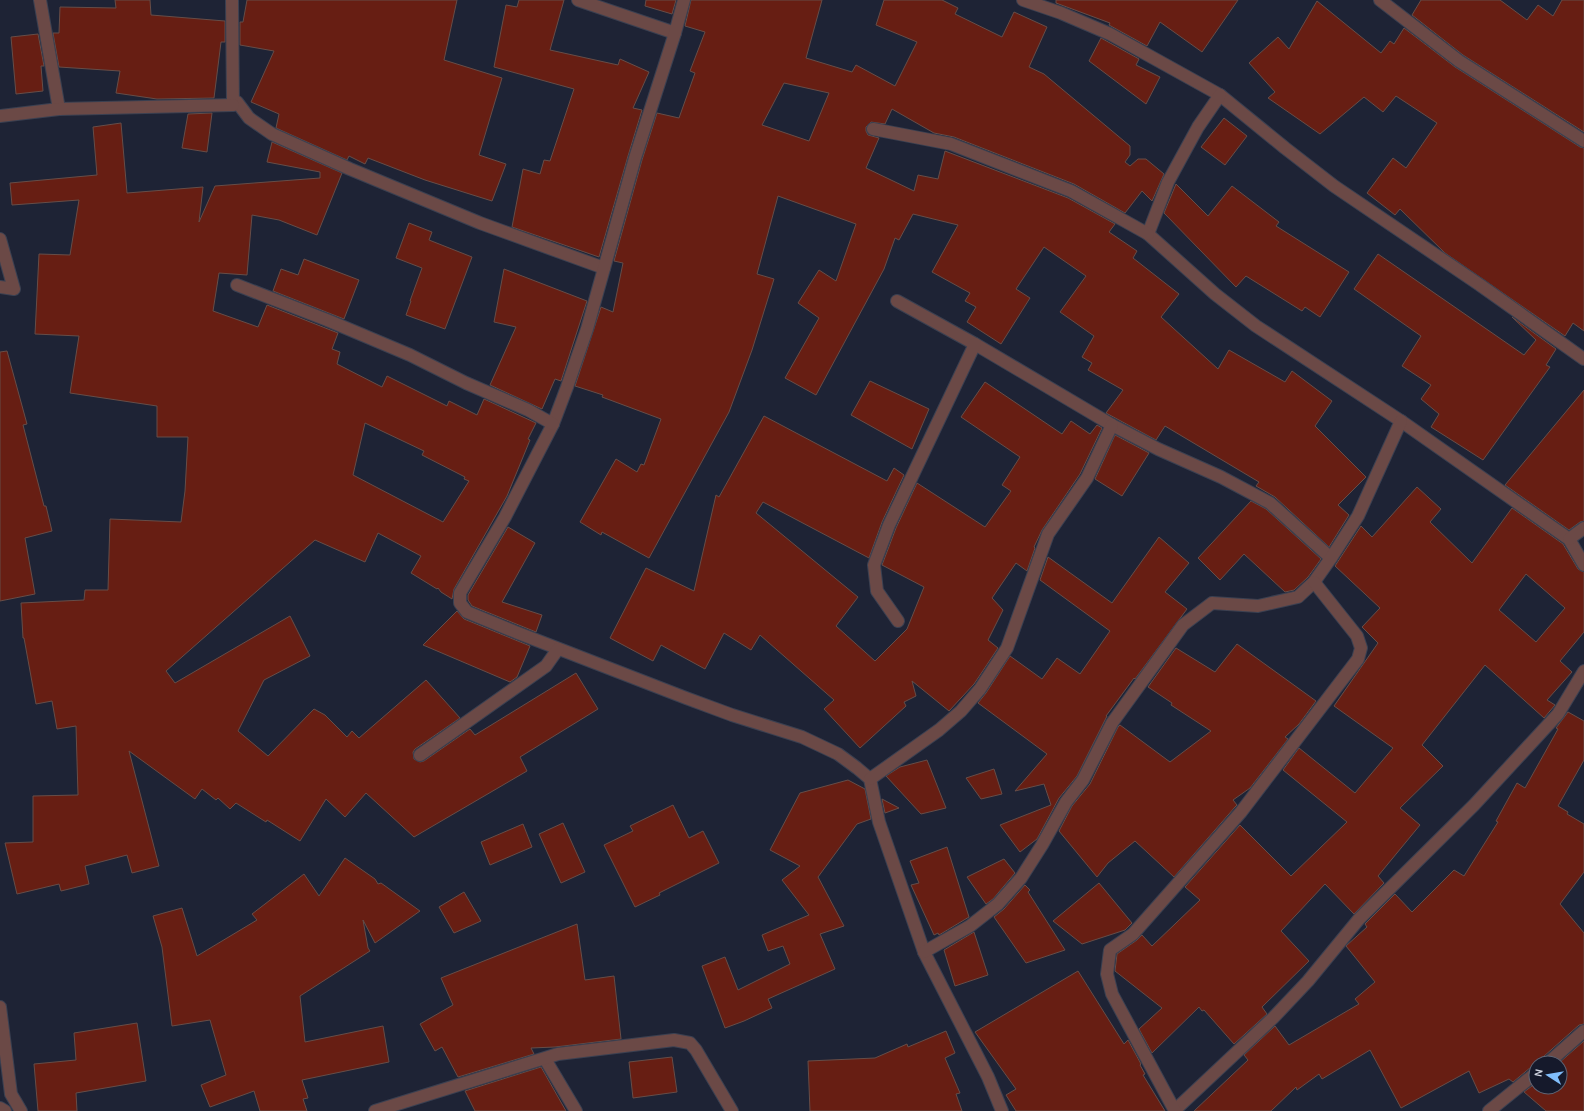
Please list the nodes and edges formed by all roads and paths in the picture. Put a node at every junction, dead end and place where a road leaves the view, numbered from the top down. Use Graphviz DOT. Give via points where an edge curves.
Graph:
graph roads {
  1 [pos="40,0"];
  2 [pos="232,0"];
  3 [pos="578,0"];
  4 [pos="684,0"];
  5 [pos="1022,0"];
  6 [pos="1380,0"];
  7 [pos="675,33"];
  8 [pos="1220,96"];
  9 [pos="233,105"];
  10 [pos="59,109"];
  11 [pos="0,116"];
  12 [pos="873,129"];
  13 [pos="1584,141"];
  14 [pos="1148,234"];
  15 [pos="0,239"];
  16 [pos="604,268"];
  17 [pos="237,285"];
  18 [pos="0,287"];
  19 [pos="897,302"];
  20 [pos="975,344"];
  21 [pos="1584,359"];
  22 [pos="1401,421"];
  23 [pos="553,424"];
  24 [pos="1112,425"];
  25 [pos="1584,528"];
  26 [pos="1569,538"];
  27 [pos="1331,558"];
  28 [pos="1584,565"];
  29 [pos="1314,582"];
  30 [pos="898,621"];
  31 [pos="558,649"];
  32 [pos="1584,671"];
  33 [pos="420,755"];
  34 [pos="870,779"];
  35 [pos="924,952"];
  36 [pos="0,1007"];
  37 [pos="1584,1031"];
  38 [pos="1557,1055"];
  39 [pos="545,1059"];
  40 [pos="1528,1079"];
  41 [pos="0,1108"];
  42 [pos="5,1111"];
  43 [pos="21,1111"];
  44 [pos="375,1111"];
  45 [pos="576,1111"];
  46 [pos="732,1111"];
  47 [pos="1002,1111"];
  48 [pos="1175,1111"];
  49 [pos="1489,1111"];
  1 -- 10 [label="street"];
  2 -- 9 [label="street"];
  3 -- 7 [label="street"];
  4 -- 7 [label="street"];
  5 -- 8 [label="street" via="1110,34"];
  6 -- 13 [label="street" via="1459,61"];
  7 -- 16 [label="street" via="635,158"];
  8 -- 14 [label="street" via="1198,127 1168,182"];
  8 -- 21 [label="street" via="1334,186"];
  9 -- 10 [label="street"];
  9 -- 16 [label="street" via="237,102 249,118 272,134 350,169 480,223"];
  10 -- 11 [label="street"];
  12 -- 14 [label="street" via="950,144 1071,191"];
  14 -- 22 [label="street" via="1215,294 1256,326"];
  15 -- 18 [label="street" via="14,289"];
  16 -- 23 [label="street" via="587,329"];
  17 -- 23 [label="street" via="410,355"];
  19 -- 20 [label="street"];
  20 -- 24 [label="street"];
  20 -- 30 [label="street" via="889,525 874,564 877,591"];
  22 -- 26 [label="street"];
  22 -- 27 [label="street" via="1358,516"];
  23 -- 31 [label="street" via="505,516 460,594 460,603 467,612"];
  24 -- 27 [label="street" via="1270,503"];
  24 -- 34 [label="street" via="1087,478 1048,534 1007,648 980,689 961,712 939,730"];
  25 -- 26 [label="street"];
  26 -- 28 [label="street"];
  27 -- 29 [label="street"];
  29 -- 35 [label="street" via="1298,597 1258,606 1212,603 1183,625 1112,723 1083,780 1066,802 1021,878 998,904 970,926"];
  29 -- 48 [label="street" via="1357,636 1361,648 1358,659 1241,812 1132,934 1110,950 1107,974 1112,994"];
  31 -- 33 [label="street" via="546,666"];
  31 -- 34 [label="street" via="732,715 802,737 838,754"];
  32 -- 48 [label="street" via="1558,714 1474,805 1359,919 1308,981 1273,1018"];
  34 -- 35 [label="street" via="879,822"];
  35 -- 47 [label="street" via="988,1077"];
  36 -- 43 [label="street" via="11,1094"];
  37 -- 38 [label="street"];
  39 -- 44 [label="street"];
  39 -- 45 [label="street"];
  39 -- 46 [label="street" via="558,1054 674,1040 690,1043"];
  40 -- 49 [label="street"];
  41 -- 42 [label="street"];
}
